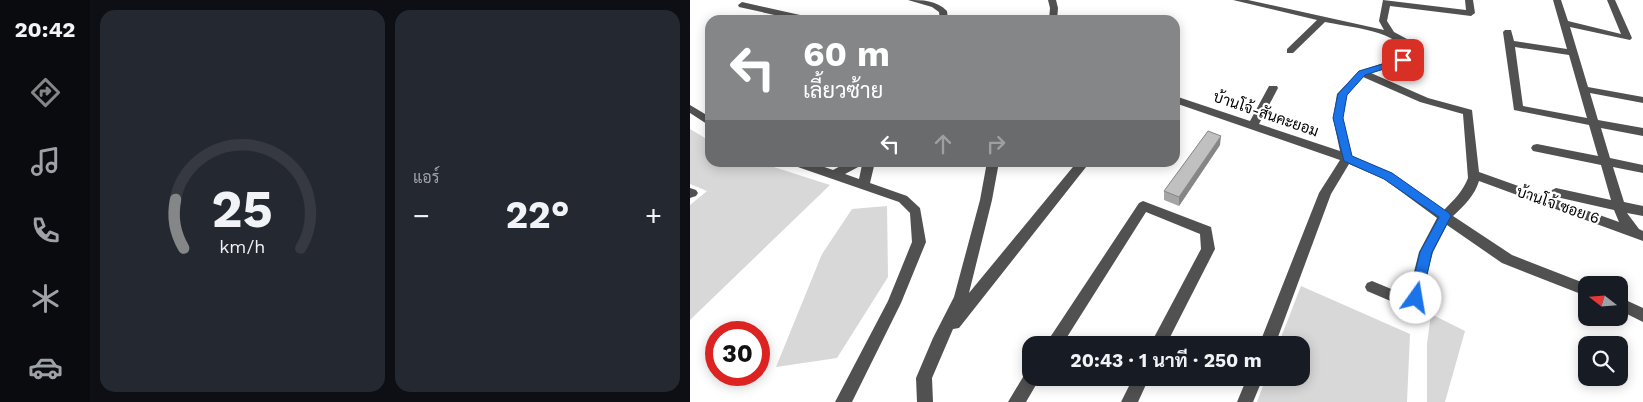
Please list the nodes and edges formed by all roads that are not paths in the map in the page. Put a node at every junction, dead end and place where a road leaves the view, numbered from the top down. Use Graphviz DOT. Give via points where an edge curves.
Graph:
graph roads {
  1 [pos="772,0"];
  2 [pos="912,0"];
  3 [pos="1052,0"];
  4 [pos="1237,0"];
  5 [pos="1469,0"];
  6 [pos="1556,0"];
  7 [pos="1611,0"];
  8 [pos="1387,2"];
  9 [pos="742,5"];
  10 [pos="758,8"];
  11 [pos="788,15"];
  12 [pos="944,15"];
  13 [pos="1053,15"];
  14 [pos="1322,19"];
  15 [pos="1563,23"];
  16 [pos="1508,32"];
  17 [pos="1392,34"];
  18 [pos="1509,43"];
  19 [pos="1290,51"];
  20 [pos="1572,53"];
  21 [pos="1362,73"];
  22 [pos="1273,88"];
  23 [pos="1583,89"];
  24 [pos="1643,100"];
  25 [pos="1180,101"];
  26 [pos="690,108"];
  27 [pos="705,118"];
  28 [pos="1594,123"];
  29 [pos="1252,126"];
  30 [pos="1643,132"];
  31 [pos="1537,148"];
  32 [pos="1348,158"];
  33 [pos="1606,162"];
  34 [pos="811,167"];
  35 [pos="849,167"];
  36 [pos="867,167"];
  37 [pos="994,167"];
  38 [pos="1080,167"];
  39 [pos="1643,170"];
  40 [pos="1473,174"];
  41 [pos="834,175"];
  42 [pos="864,184"];
  43 [pos="1556,192"];
  44 [pos="1619,207"];
  45 [pos="1643,211"];
  46 [pos="1445,216"];
  47 [pos="1638,234"];
  48 [pos="1578,287"];
  49 [pos="1372,288"];
  50 [pos="1628,307"];
  51 [pos="1643,314"];
  52 [pos="1059,336"];
  53 [pos="1163,336"];
  54 [pos="1270,336"];
  55 [pos="938,343"];
  56 [pos="1027,386"];
  57 [pos="1137,386"];
  58 [pos="1251,386"];
  59 [pos="843,402"];
  60 [pos="925,402"];
  61 [pos="1016,402"];
  62 [pos="1129,402"];
  63 [pos="1245,402"];
  1 -- 10 [label="street"];
  2 -- 12 [label="street" via="936,5 943,10"];
  3 -- 13 [label="street"];
  4 -- 14 [label="street"];
  5 -- 8 [label="street" via="1470,14"];
  6 -- 15 [label="street"];
  7 -- 15 [label="street" via="1628,38"];
  8 -- 17 [label="street" via="1383,22"];
  9 -- 10 [label="street"];
  10 -- 11 [label="street"];
  14 -- 17 [label="street"];
  14 -- 19 [label="street"];
  15 -- 20 [label="street"];
  16 -- 18 [label="street"];
  17 -- 21 [label="street" via="1404,41 1408,49 1403,60"];
  18 -- 20 [label="street"];
  18 -- 28 [label="street" via="1518,108"];
  20 -- 23 [label="street"];
  21 -- 32 [label="street" via="1342,94 1339,106 1338,118"];
  21 -- 40 [label="street" via="1424,100 1468,112"];
  22 -- 29 [label="street"];
  23 -- 24 [label="street"];
  23 -- 28 [label="street"];
  25 -- 29 [label="street, บ้านโจ้-สันคะยอม"];
  26 -- 27 [label="street"];
  28 -- 30 [label="street"];
  28 -- 33 [label="street"];
  29 -- 32 [label="street, บ้านโจ้-สันคะยอม"];
  31 -- 33 [label="street"];
  32 -- 46 [label="street, บ้านโจ้-สันคะยอม" via="1388,176"];
  32 -- 54 [label="street" via="1325,193"];
  33 -- 39 [label="street"];
  33 -- 44 [label="street"];
  34 -- 41 [label="street"];
  35 -- 41 [label="street"];
  36 -- 42 [label="street"];
  37 -- 55 [label="street" via="961,298"];
  38 -- 55 [label="street"];
  40 -- 46 [label="street" via="1471,187"];
  40 -- 47 [label="street, บ้านโจ้ ซอย 6"];
  41 -- 42 [label="street"];
  42 -- 59 [label="street" via="903,199 916,211 919,242 894,303"];
  43 -- 44 [label="street"];
  44 -- 45 [label="street"];
  44 -- 47 [label="street" via="1622,216"];
  46 -- 48 [label="street, บ้านโจ้-สันคะยอม" via="1507,259"];
  46 -- 49 [label="street" via="1426,252 1416,298 1400,299"];
  50 -- 51 [label="street"];
  52 -- 53 [label="street" via="1143,206 1206,231 1208,249"];
  55 -- 60 [label="street" via="924,378"];
  56 -- 61 [label="street"];
  57 -- 62 [label="street"];
  58 -- 63 [label="street"];
}
